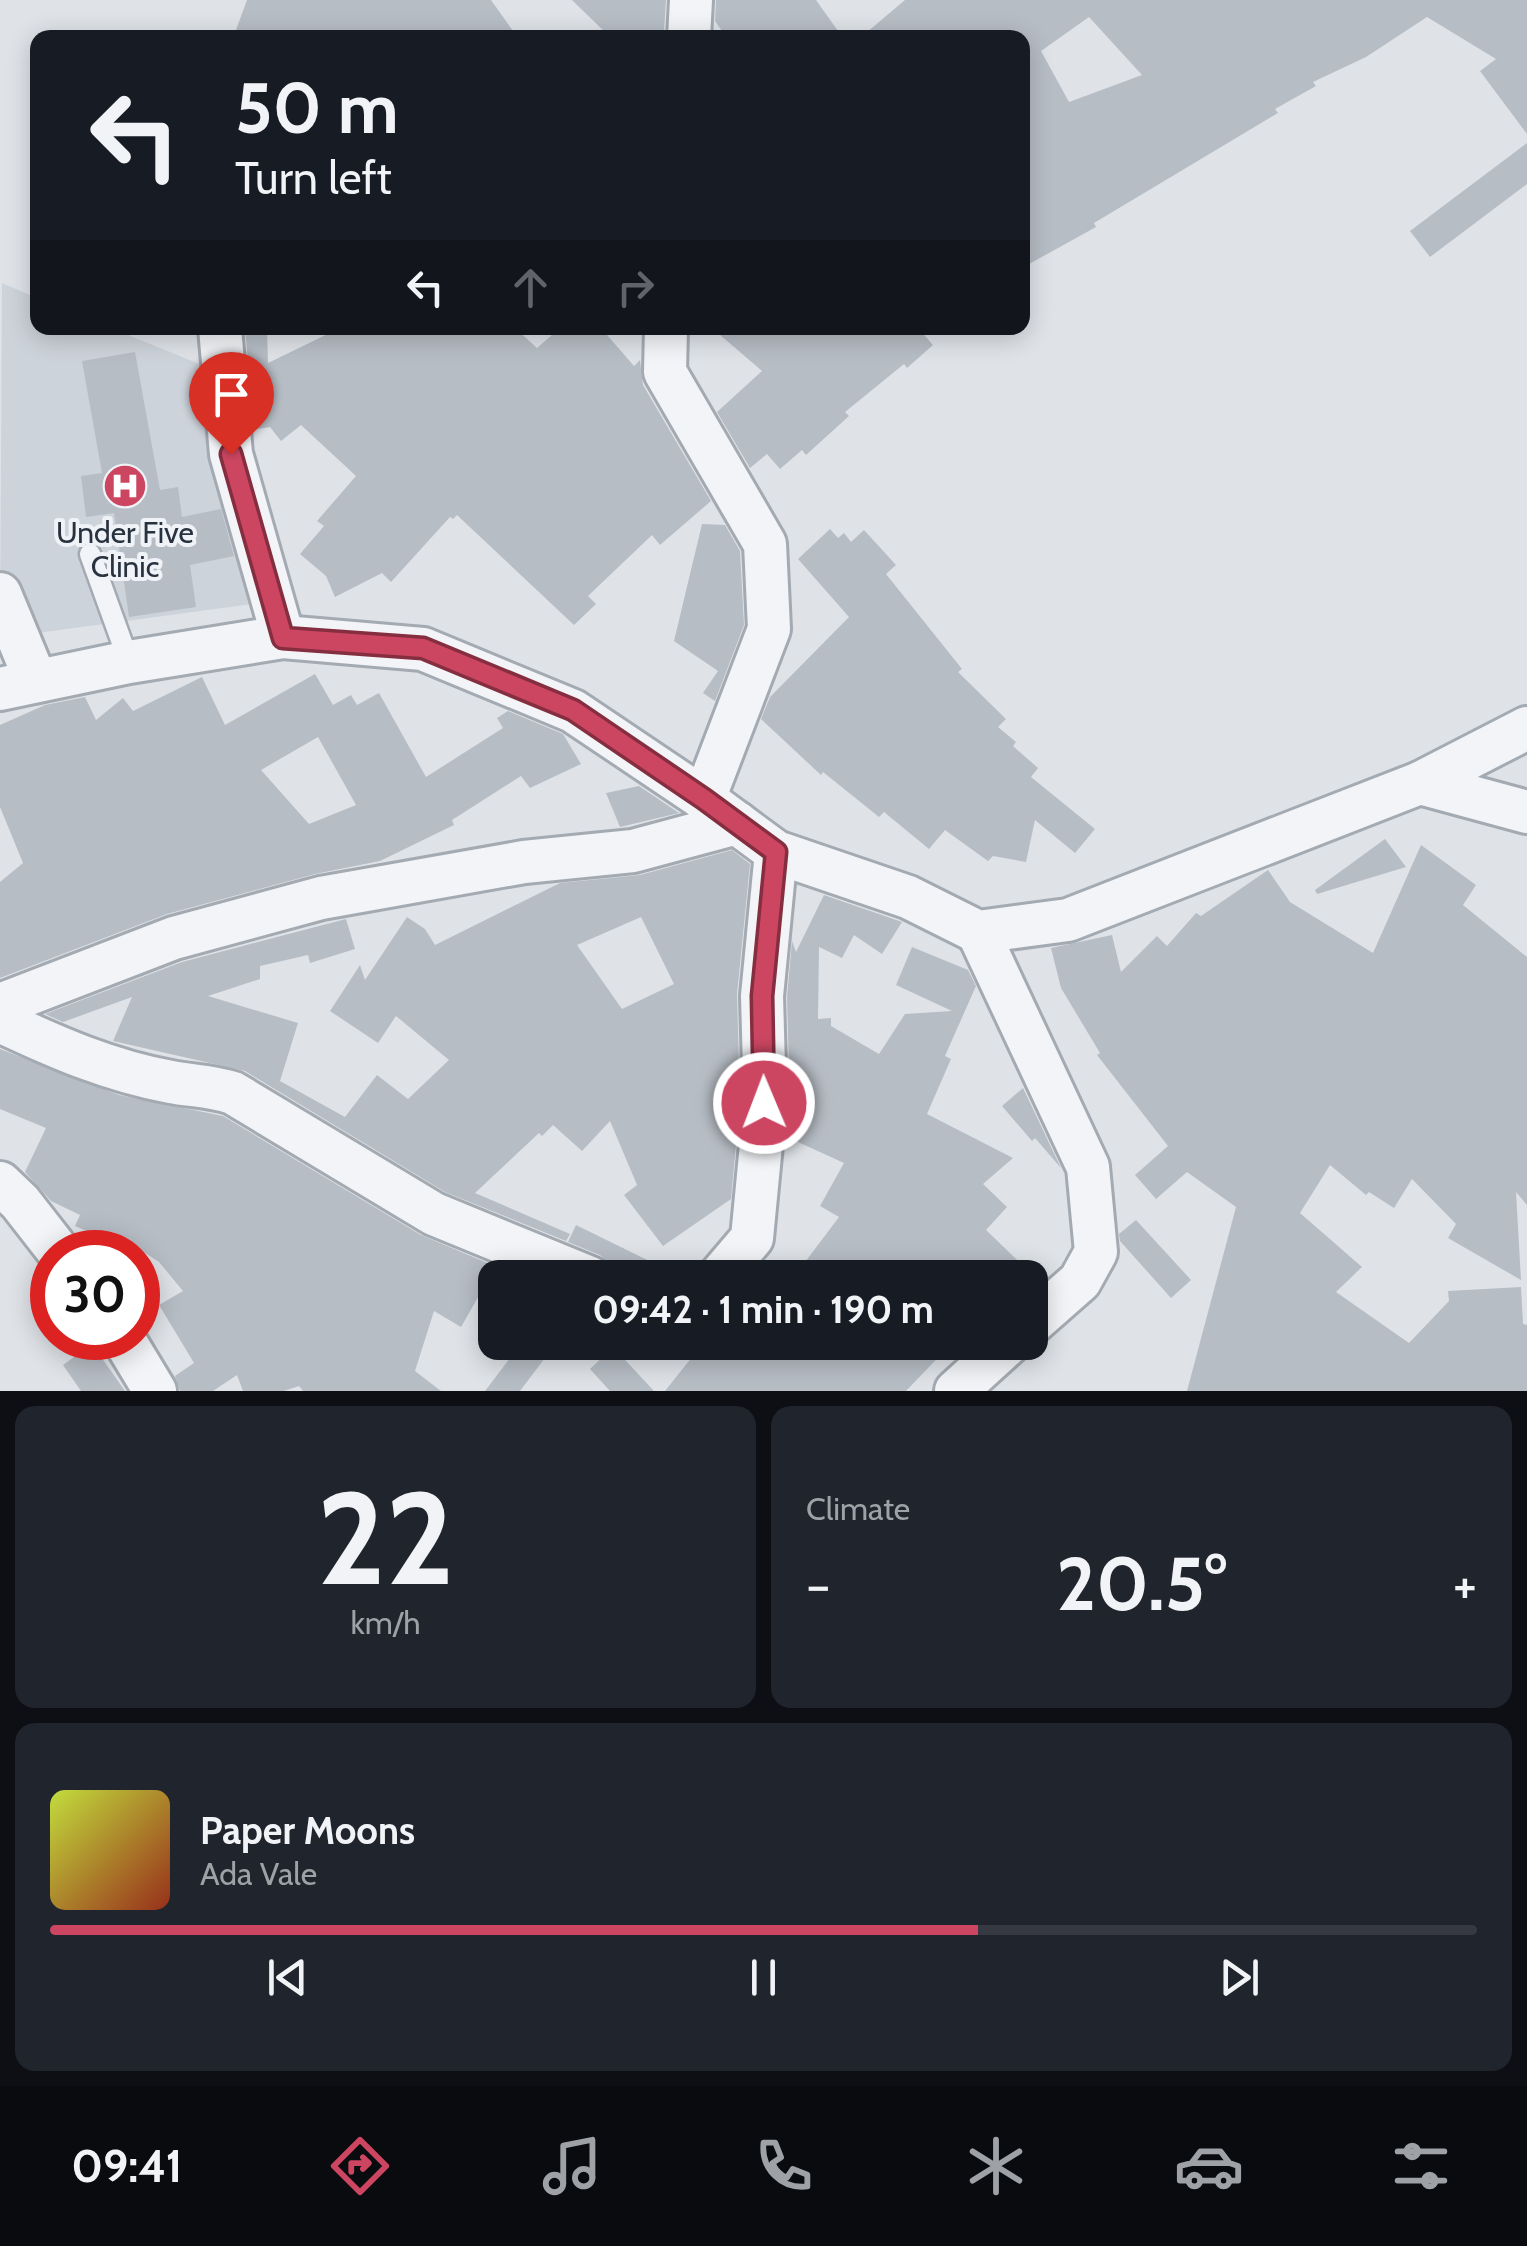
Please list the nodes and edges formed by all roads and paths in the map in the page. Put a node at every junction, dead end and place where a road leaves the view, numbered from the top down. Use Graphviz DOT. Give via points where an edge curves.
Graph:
graph roads {
  1 [pos="691,0"];
  2 [pos="689,30"];
  3 [pos="221,335"];
  4 [pos="666,335"];
  5 [pos="90,554"];
  6 [pos="0,594"];
  7 [pos="283,638"];
  8 [pos="129,662"];
  9 [pos="18,685"];
  10 [pos="1527,728"];
  11 [pos="1420,783"];
  12 [pos="721,811"];
  13 [pos="1527,812"];
  14 [pos="776,852"];
  15 [pos="978,932"];
  16 [pos="0,1005"];
  17 [pos="0,1021"];
  18 [pos="0,1182"];
  19 [pos="42,1230"];
  20 [pos="546,1260"];
  21 [pos="733,1260"];
  22 [pos="1048,1309"];
  23 [pos="136,1360"];
  24 [pos="990,1360"];
  25 [pos="155,1391"];
  26 [pos="956,1391"];
  1 -- 2 [label="street"];
  3 -- 7 [label="street" via="231,454"];
  4 -- 12 [label="street" via="665,372 765,544 769,629"];
  5 -- 8 [label="lane"];
  6 -- 9 [label="street"];
  7 -- 8 [label="street"];
  7 -- 12 [label="street" via="423,648 573,710"];
  8 -- 9 [label="street"];
  10 -- 11 [label="street"];
  11 -- 13 [label="street"];
  11 -- 15 [label="street" via="1068,920"];
  12 -- 14 [label="street"];
  12 -- 16 [label="street" via="632,851 524,862 321,898 174,938"];
  14 -- 15 [label="street" via="908,898"];
  14 -- 21 [label="street" via="762,996 764,1103 752,1238"];
  15 -- 22 [label="street" via="1088,1167 1096,1252 1080,1281"];
  17 -- 20 [label="street" via="74,1056 233,1093 434,1214"];
  18 -- 19 [label="street"];
  23 -- 25 [label="street"];
  24 -- 26 [label="street"];
}
